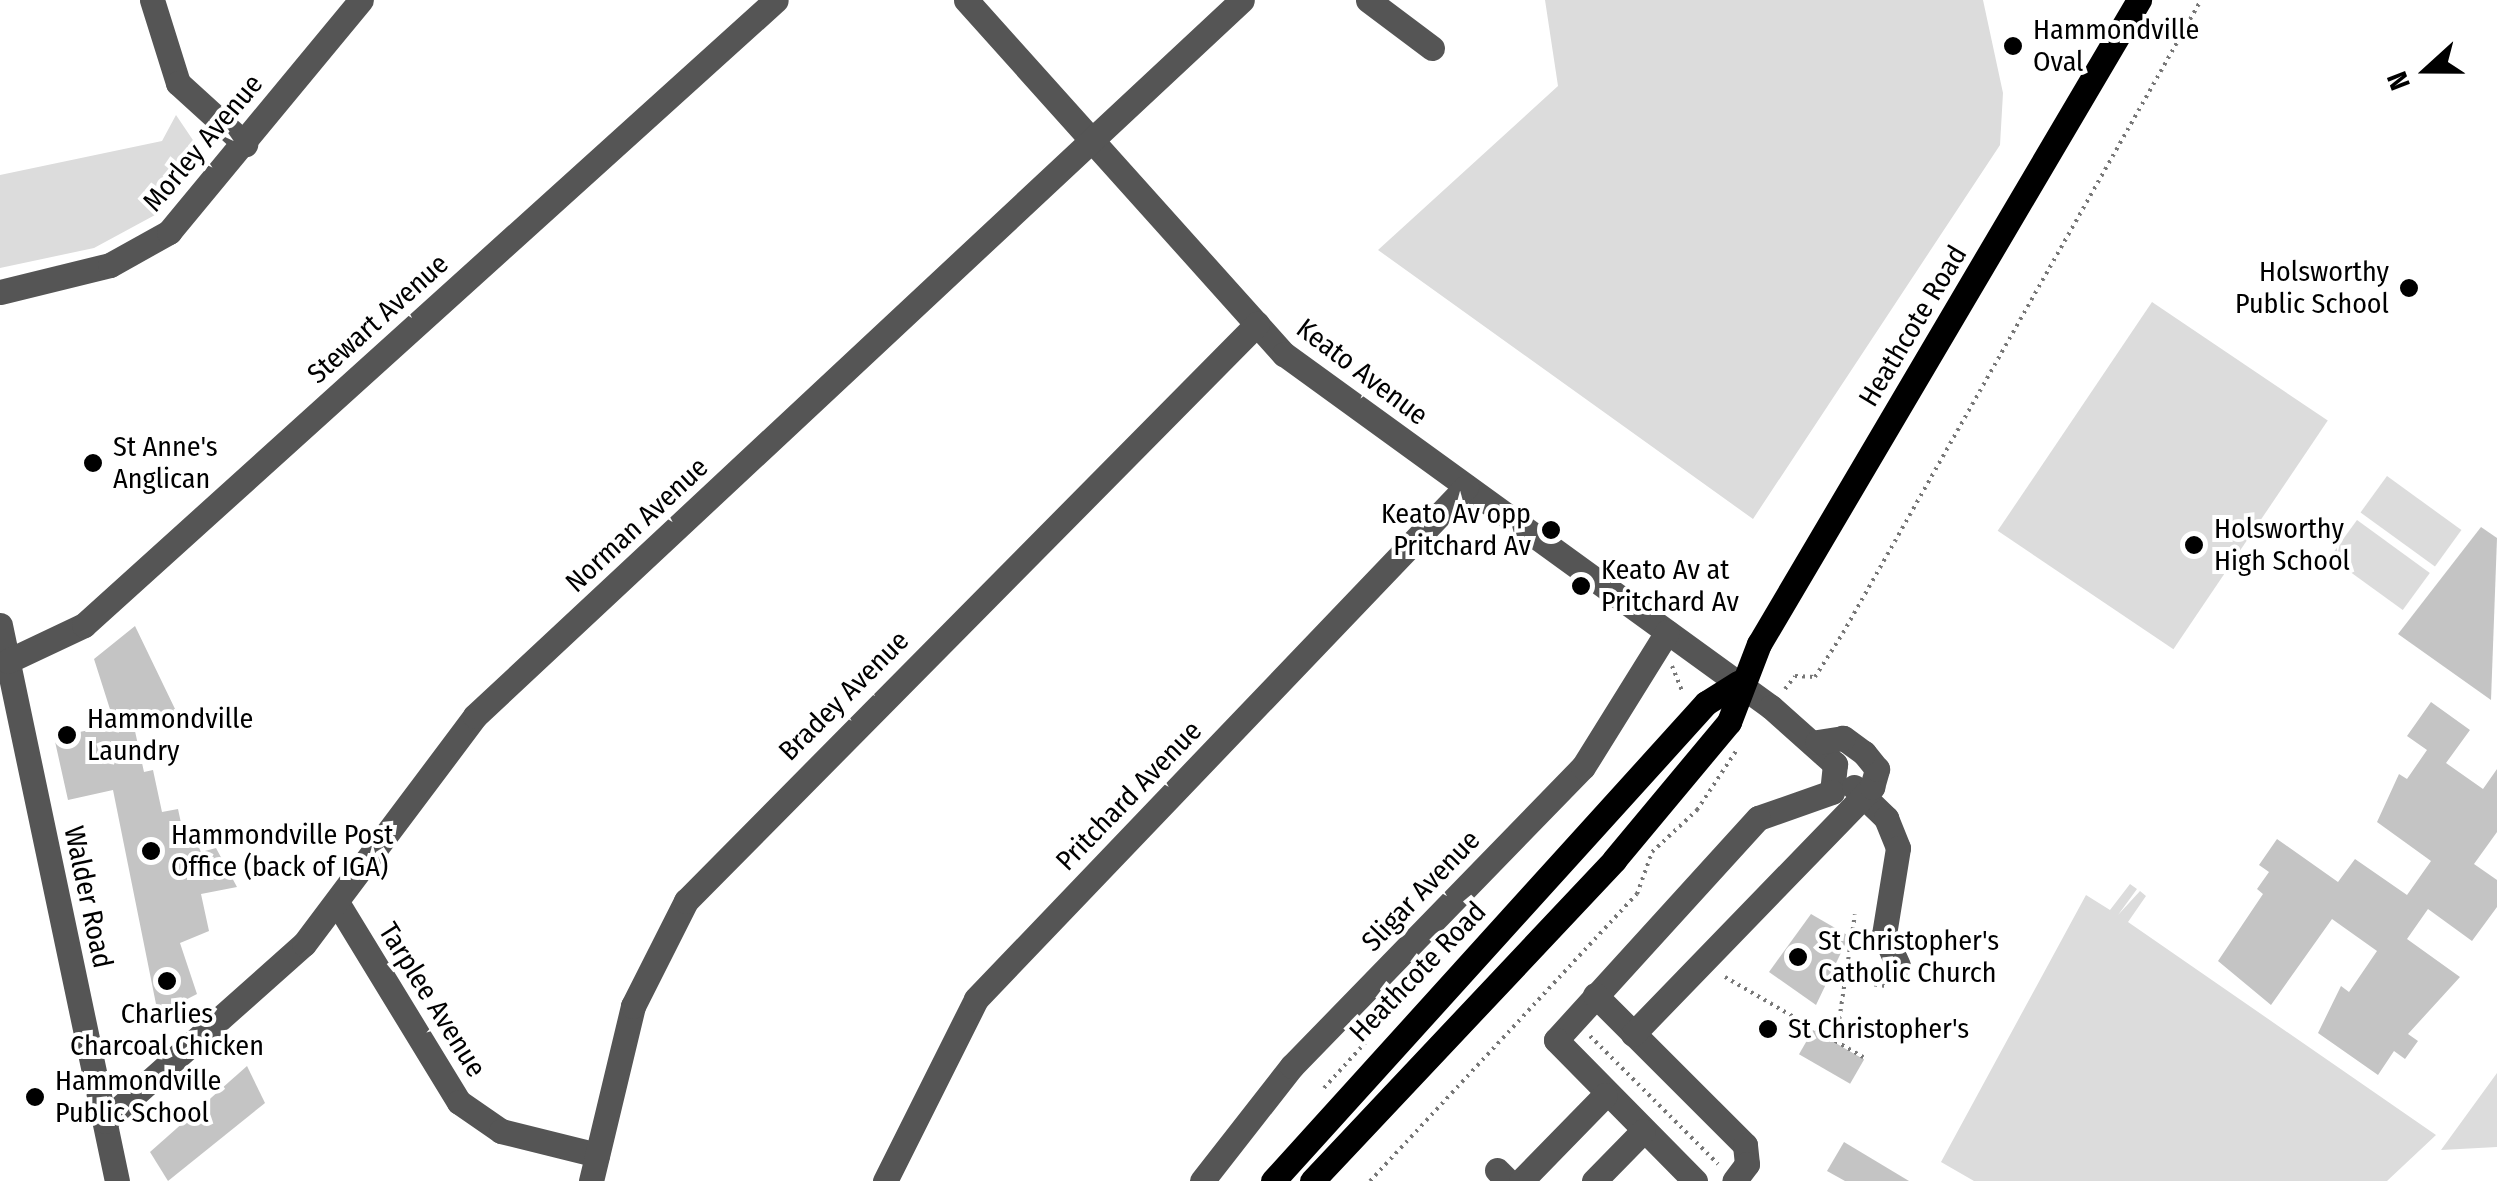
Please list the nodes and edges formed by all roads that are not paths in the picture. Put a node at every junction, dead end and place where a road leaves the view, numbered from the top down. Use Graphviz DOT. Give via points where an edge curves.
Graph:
graph roads {
  1 [pos="152,0"];
  2 [pos="361,0"];
  3 [pos="776,0"];
  4 [pos="966,0"];
  5 [pos="1242,0"];
  6 [pos="1368,0"];
  7 [pos="2140,0"];
  8 [pos="1432,48"];
  9 [pos="1093,141"];
  10 [pos="244,144"];
  11 [pos="0,292"];
  12 [pos="1256,324"];
  13 [pos="1466,487"];
  14 [pos="0,625"];
  15 [pos="1667,632"];
  16 [pos="8,662"];
  17 [pos="1738,683"];
  18 [pos="1817,742"];
  19 [pos="1839,780"];
  20 [pos="1864,795"];
  21 [pos="338,904"];
  22 [pos="1892,976"];
  23 [pos="1595,995"];
  24 [pos="1633,1034"];
  25 [pos="1606,1095"];
  26 [pos="105,1121"];
  27 [pos="1643,1131"];
  28 [pos="597,1155"];
  29 [pos="1680,1176"];
  30 [pos="117,1181"];
  31 [pos="591,1181"];
  32 [pos="884,1181"];
  33 [pos="1202,1181"];
  34 [pos="1272,1181"];
  35 [pos="1312,1181"];
  36 [pos="1521,1181"];
  37 [pos="1594,1181"];
  38 [pos="1734,1181"];
  1 -- 10 [label="street" via="178,83"];
  2 -- 10 [label="street, Morley Avenue"];
  3 -- 16 [label="street, Stewart Avenue" via="84,625"];
  4 -- 9 [label="street, Keato Avenue"];
  5 -- 9 [label="street, Norman Avenue"];
  6 -- 8 [label="street"];
  7 -- 17 [label="main road, Heathcote Road"];
  9 -- 12 [label="street, Keato Avenue"];
  9 -- 21 [label="street, Norman Avenue" via="475,716"];
  10 -- 11 [label="street, Morley Avenue" via="184,216 139,253"];
  12 -- 13 [label="street, Keato Avenue" via="1297,365"];
  12 -- 28 [label="street, Bradey Avenue" via="686,900 642,980"];
  13 -- 15 [label="street, Keato Avenue"];
  13 -- 32 [label="street, Pritchard Avenue" via="976,999"];
  14 -- 16 [label="street, Walder Road"];
  15 -- 17 [label="street, Keato Avenue"];
  15 -- 33 [label="street, Sligar Avenue" via="1583,767 1292,1066"];
  16 -- 26 [label="street, Walder Road"];
  17 -- 18 [label="street, Keato Avenue"];
  17 -- 34 [label="main road, Heathcote Road" via="1706,703"];
  17 -- 35 [label="main road, Heathcote Road" via="1729,722 1682,784"];
  18 -- 19 [label="street"];
  18 -- 20 [label="street" via="1843,738 1872,761 1876,778"];
  19 -- 20 [label="street"];
  19 -- 23 [label="street" via="1826,796 1758,818"];
  20 -- 22 [label="street" via="1898,848 1884,934"];
  20 -- 24 [label="street"];
  21 -- 26 [label="street, Norman Avenue"];
  21 -- 28 [label="street, Tarplee Avenue" via="459,1102 500,1132"];
  23 -- 24 [label="street"];
  23 -- 25 [label="street" via="1572,1019 1558,1050"];
  24 -- 38 [label="street" via="1745,1145 1749,1159"];
  25 -- 27 [label="street"];
  25 -- 36 [label="street"];
  26 -- 30 [label="street, Walder Road"];
  27 -- 29 [label="street"];
  27 -- 37 [label="street"];
  28 -- 31 [label="street, Bradey Avenue"];
}
